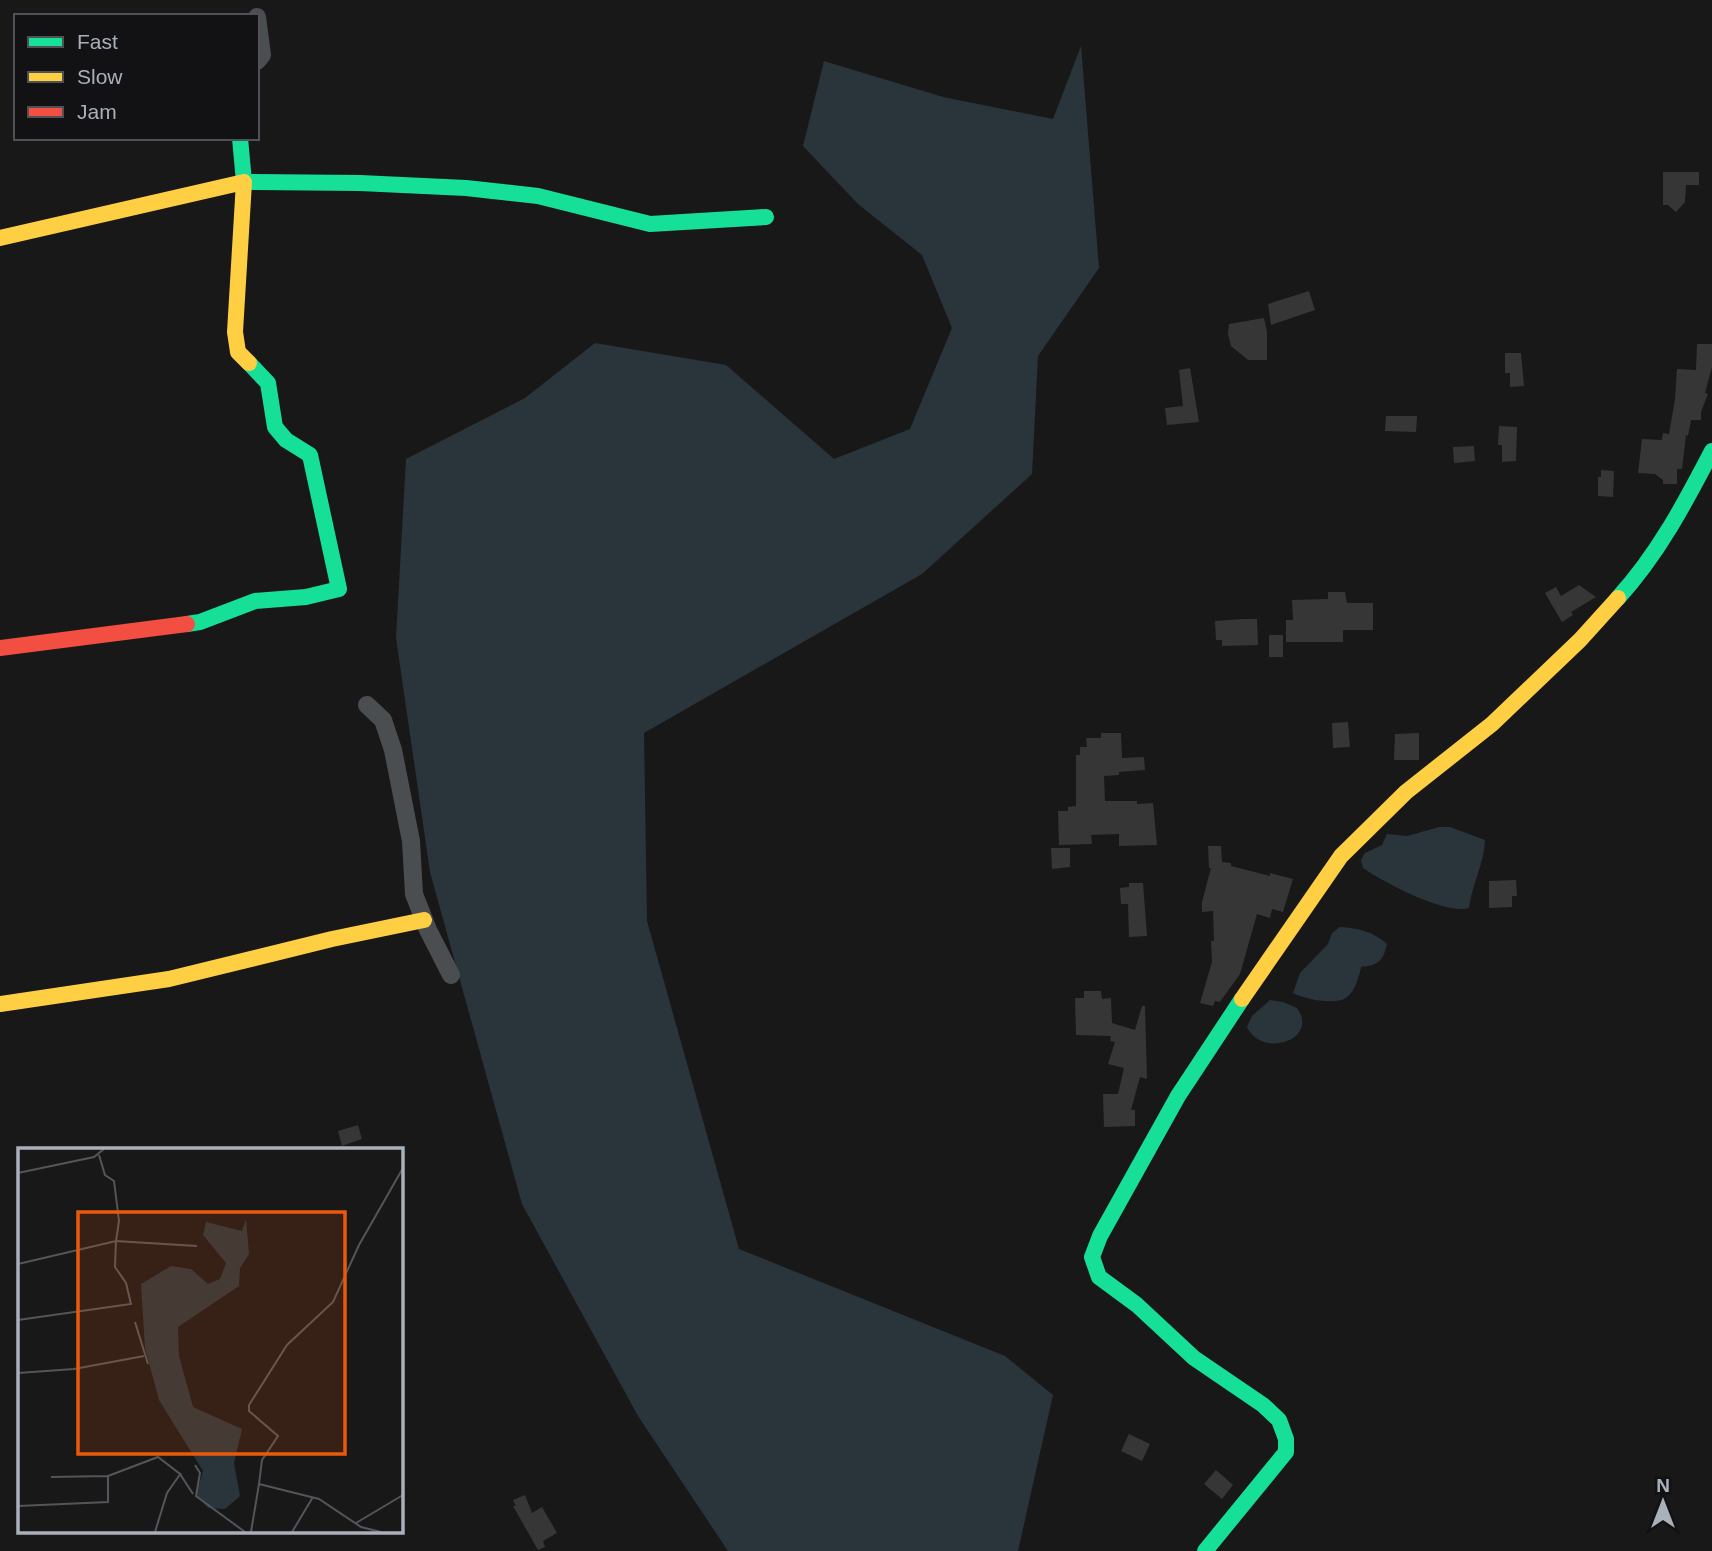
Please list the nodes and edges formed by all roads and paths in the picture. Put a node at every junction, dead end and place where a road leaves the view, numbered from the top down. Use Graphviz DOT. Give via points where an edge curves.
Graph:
graph roads {
  1 [pos="259,32"];
  2 [pos="259,59"];
  3 [pos="240,140"];
  4 [pos="244,182"];
  5 [pos="766,217"];
  6 [pos="0,238"];
  7 [pos="1712,452"];
  8 [pos="0,648"];
  9 [pos="367,705"];
  10 [pos="424,920"];
  11 [pos="451,975"];
  12 [pos="0,1004"];
  13 [pos="1205,1551"];
  1 -- 2 [label="street"];
  3 -- 4 [label="street"];
  4 -- 5 [label="street" via="466,188 538,196 650,224"];
  4 -- 6 [label="street"];
  4 -- 8 [label="street" via="235,332 238,352 268,383 275,427 310,455 339,589 255,601 200,622"];
  7 -- 13 [label="street" via="1640,574 1580,640 1492,724 1406,792 1341,856 1224,1023 1100,1236 1092,1257 1099,1277 1194,1358 1264,1405 1279,1420 1286,1439 1286,1452"];
  9 -- 10 [label="street" via="383,720 393,750 411,841 414,894"];
  10 -- 11 [label="street"];
  10 -- 12 [label="street" via="169,979"];
}
